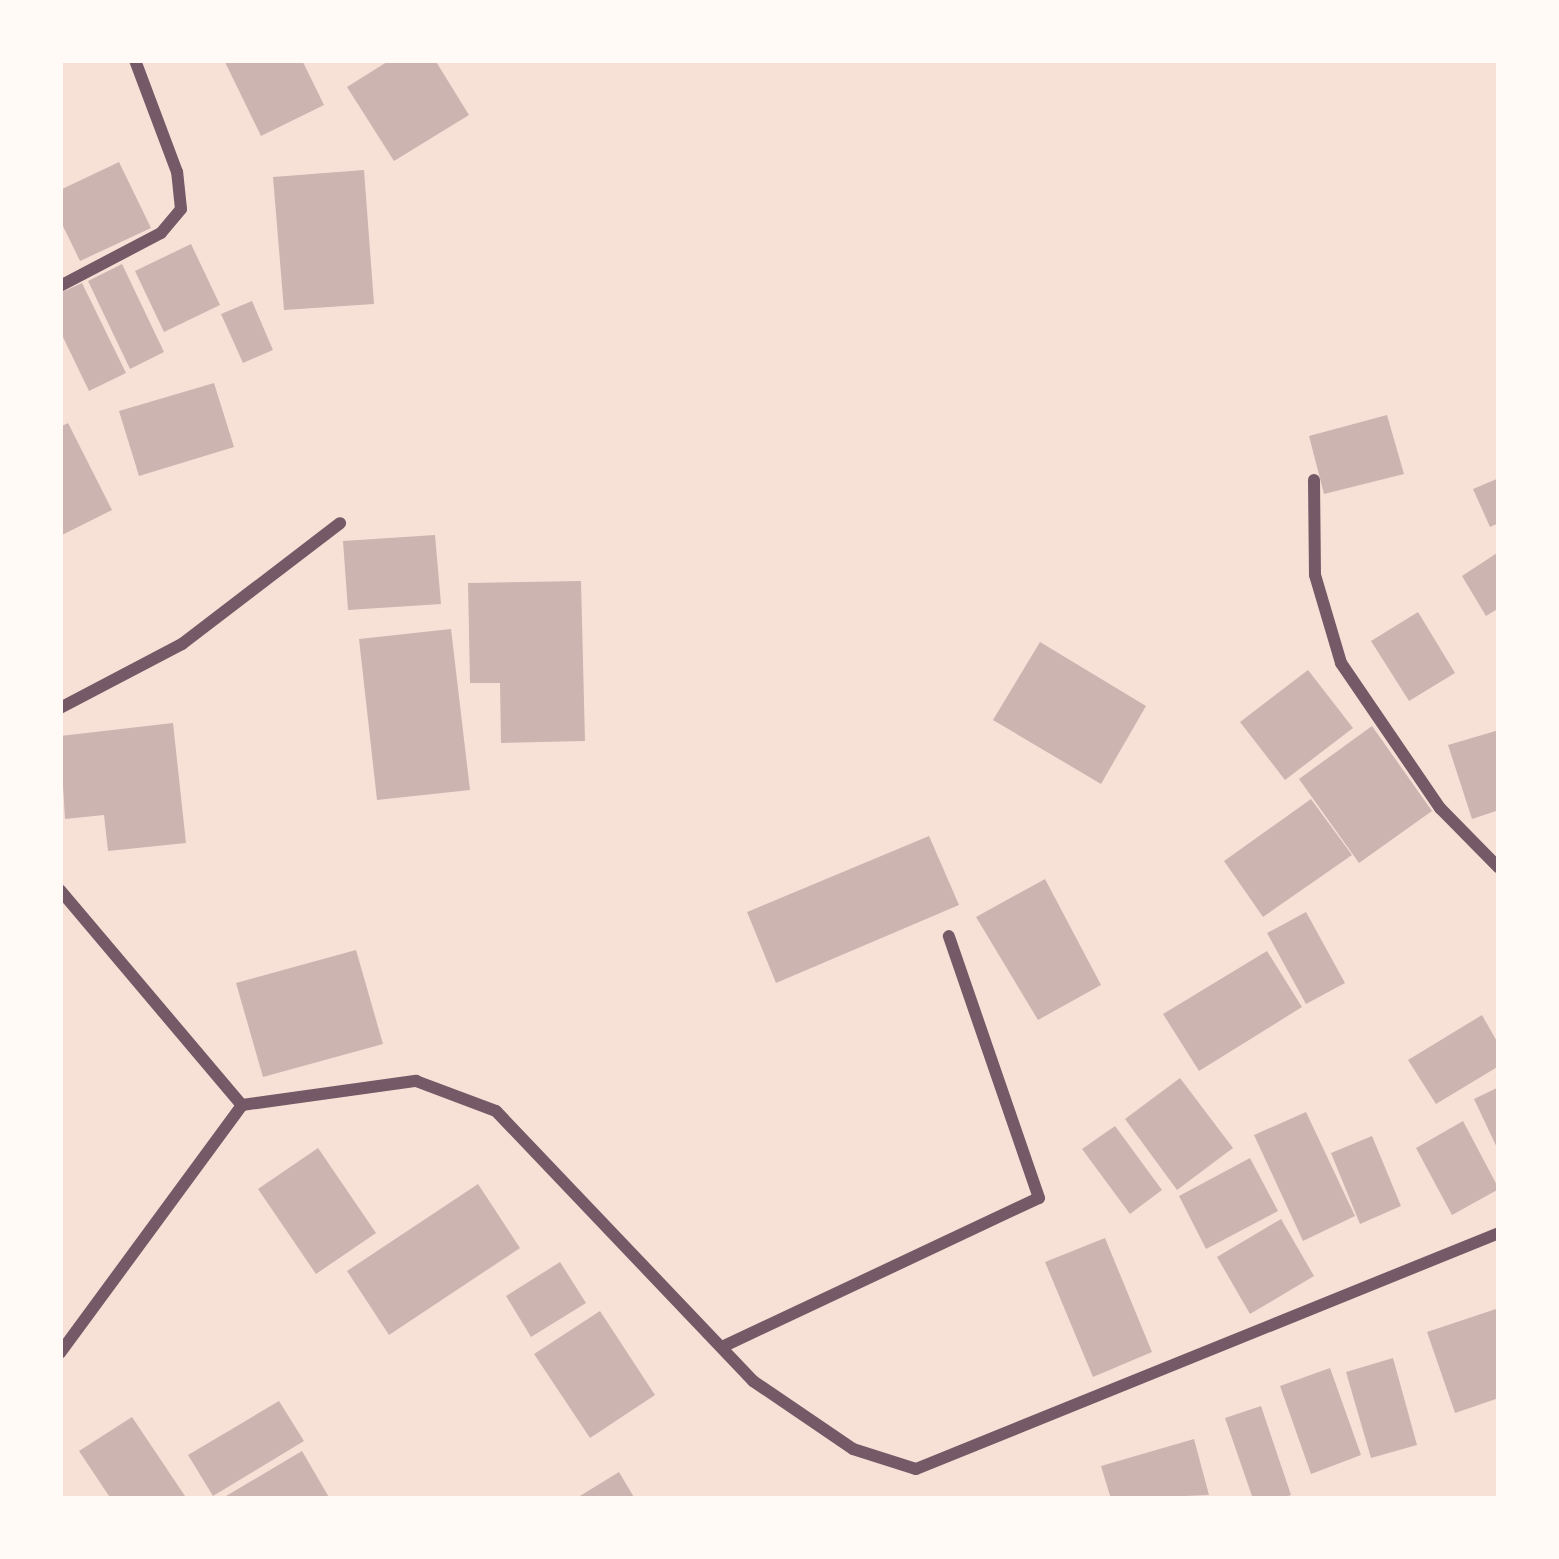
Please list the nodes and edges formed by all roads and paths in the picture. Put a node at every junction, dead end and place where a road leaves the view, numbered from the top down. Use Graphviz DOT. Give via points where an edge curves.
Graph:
graph roads {
  1 [pos="135,60"];
  2 [pos="60,286"];
  3 [pos="1315,480"];
  4 [pos="340,523"];
  5 [pos="60,708"];
  6 [pos="1499,868"];
  7 [pos="60,890"];
  8 [pos="949,936"];
  9 [pos="242,1105"];
  10 [pos="1499,1233"];
  11 [pos="722,1347"];
  12 [pos="60,1353"];
  1 -- 2 [label="street" via="176,172 181,209 161,233"];
  3 -- 6 [label="street" via="1315,575 1341,663 1440,808"];
  4 -- 5 [label="street" via="182,644"];
  7 -- 9 [label="street"];
  8 -- 11 [label="street" via="1040,1182 1039,1198"];
  9 -- 11 [label="street" via="416,1081 476,1100 518,1127"];
  9 -- 12 [label="street"];
  10 -- 11 [label="street" via="916,1469 813,1425"];
}
